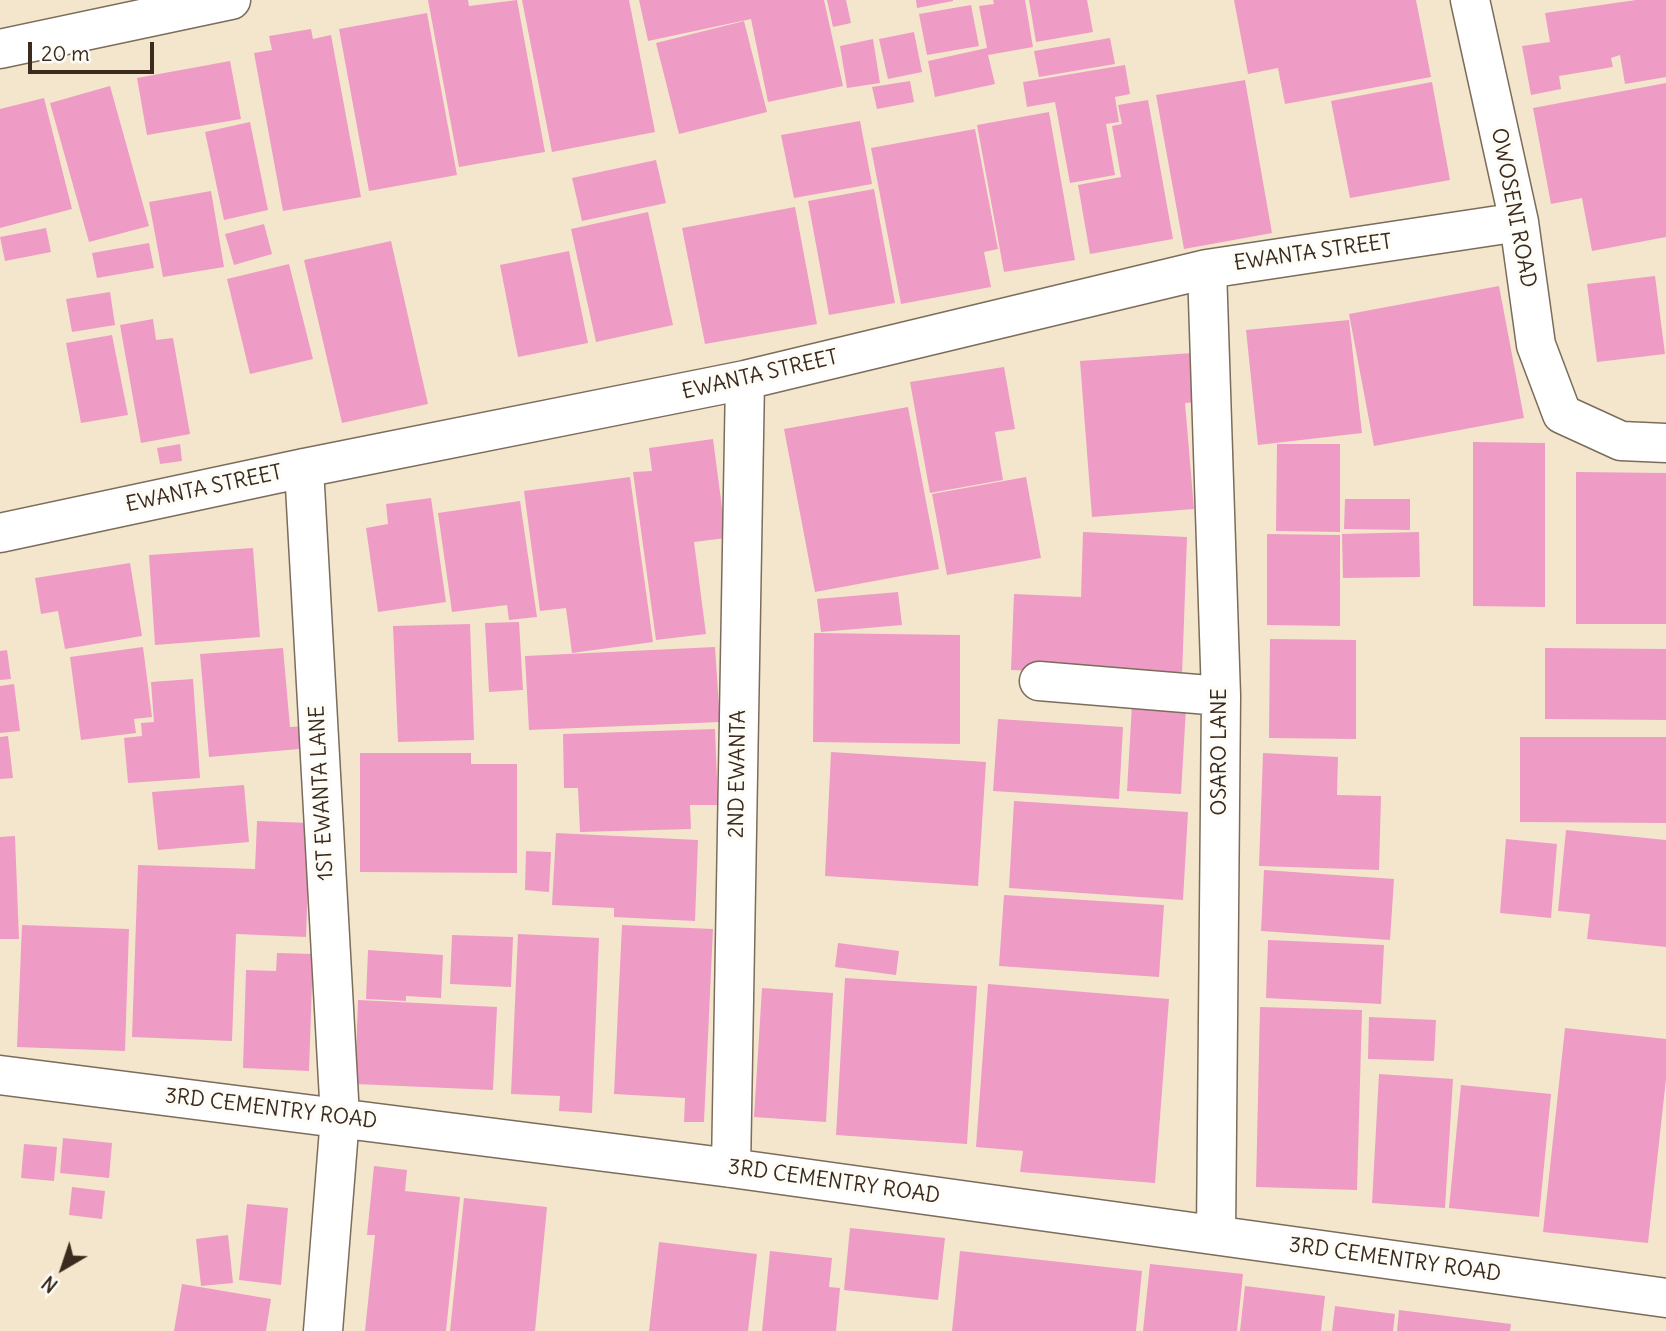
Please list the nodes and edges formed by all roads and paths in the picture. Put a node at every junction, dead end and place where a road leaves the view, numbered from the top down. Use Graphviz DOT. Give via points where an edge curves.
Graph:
graph roads {
  1 [pos="231,0"];
  2 [pos="1469,0"];
  3 [pos="0,49"];
  4 [pos="1519,222"];
  5 [pos="1207,269"];
  6 [pos="745,380"];
  7 [pos="1666,443"];
  8 [pos="304,468"];
  9 [pos="0,533"];
  10 [pos="1039,681"];
  11 [pos="1221,696"];
  12 [pos="0,1075"];
  13 [pos="340,1117"];
  14 [pos="731,1168"];
  15 [pos="1216,1235"];
  16 [pos="1665,1290"];
  17 [pos="323,1331"];
  1 -- 3 [label="street"];
  2 -- 4 [label="street, OWOSENI ROAD"];
  4 -- 5 [label="street, EWANTA STREET"];
  4 -- 7 [label="street, OWOSENI ROAD" via="1536,345 1562,414 1621,441"];
  5 -- 6 [label="street, EWANTA STREET"];
  5 -- 11 [label="street, OSARO LANE"];
  6 -- 8 [label="street, EWANTA STREET"];
  6 -- 14 [label="street, 2ND EWANTA"];
  8 -- 9 [label="street, EWANTA STREET"];
  8 -- 13 [label="street, 1ST EWANTA LANE"];
  10 -- 11 [label="street"];
  11 -- 15 [label="street, OSARO LANE"];
  12 -- 13 [label="street, 3RD CEMENTRY ROAD"];
  13 -- 14 [label="street, 3RD CEMENTRY ROAD"];
  13 -- 17 [label="street, 1ST EWANTA LANE"];
  14 -- 15 [label="street, 3RD CEMENTRY ROAD"];
  15 -- 16 [label="street, 3RD CEMENTRY ROAD"];
}
